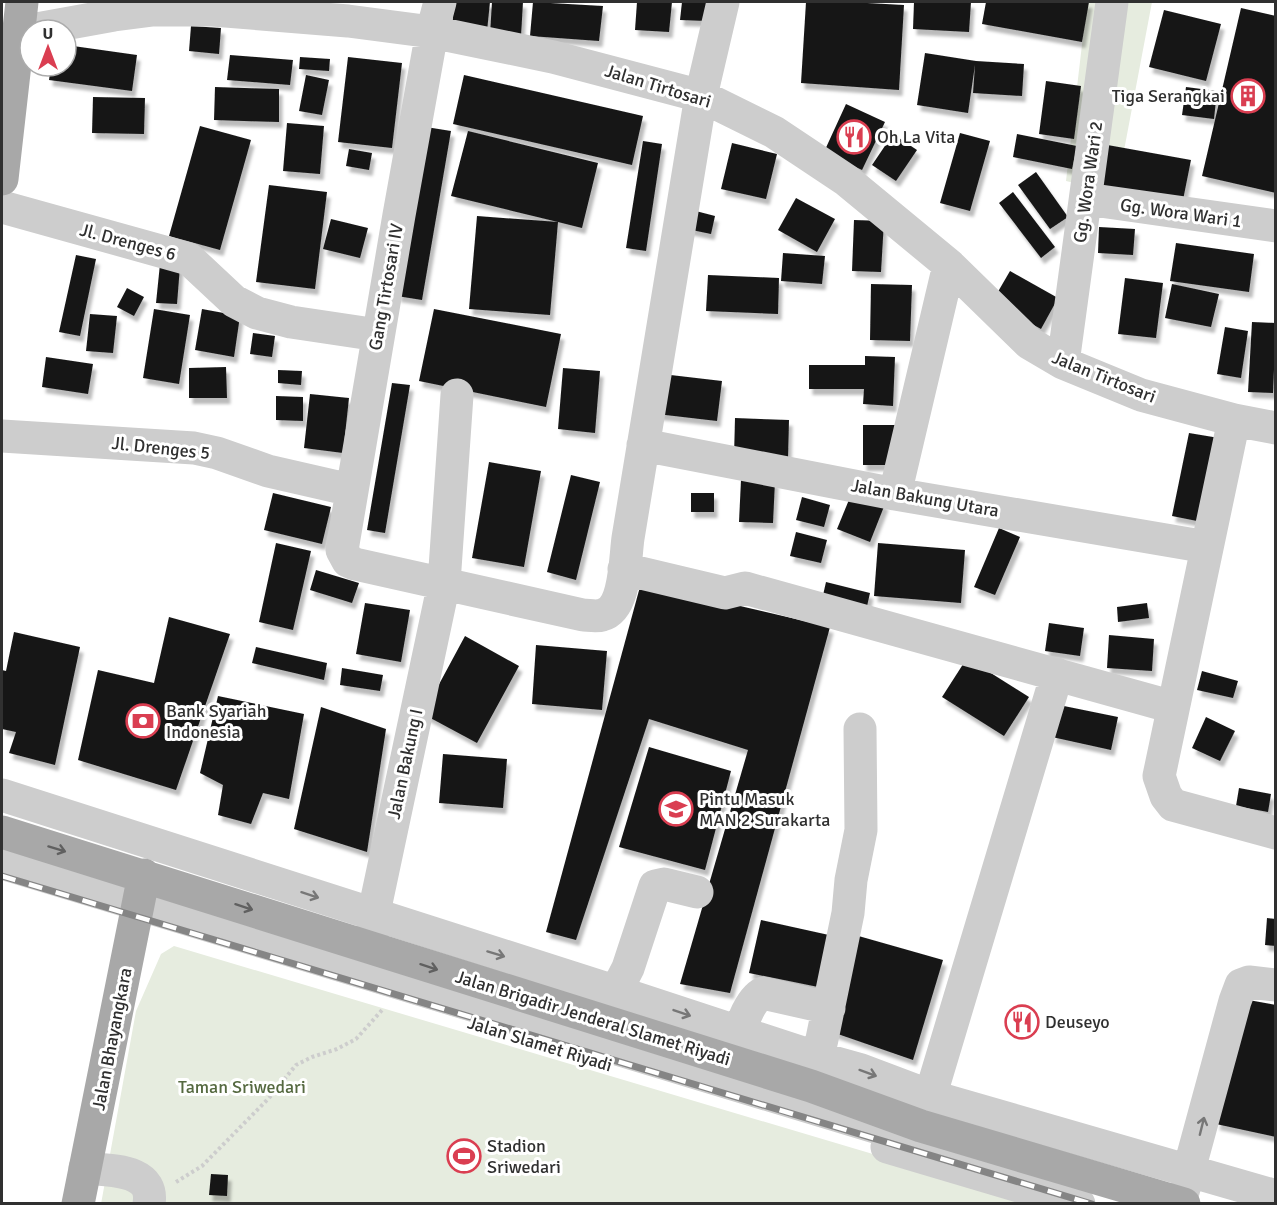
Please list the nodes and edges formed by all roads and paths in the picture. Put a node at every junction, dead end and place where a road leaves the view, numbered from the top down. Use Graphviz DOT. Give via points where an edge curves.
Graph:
graph roads {
  1 [pos="723,2"];
  2 [pos="1112,2"];
  3 [pos="21,17"];
  4 [pos="436,17"];
  5 [pos="701,96"];
  6 [pos="2,179"];
  7 [pos="1086,199"];
  8 [pos="2,207"];
  9 [pos="1275,226"];
  10 [pos="949,265"];
  11 [pos="378,335"];
  12 [pos="1063,363"];
  13 [pos="457,395"];
  14 [pos="1234,420"];
  15 [pos="1275,428"];
  16 [pos="2,436"];
  17 [pos="643,445"];
  18 [pos="351,490"];
  19 [pos="895,494"];
  20 [pos="1207,547"];
  21 [pos="624,569"];
  22 [pos="444,583"];
  23 [pos="1057,674"];
  24 [pos="1173,707"];
  25 [pos="860,729"];
  26 [pos="2,795"];
  27 [pos="2,832"];
  28 [pos="1275,833"];
  29 [pos="2,863"];
  30 [pos="2,886"];
  31 [pos="697,892"];
  32 [pos="139,901"];
  33 [pos="373,915"];
  34 [pos="367,946"];
  35 [pos="1275,985"];
  36 [pos="617,992"];
  37 [pos="390,999"];
  38 [pos="829,1008"];
  39 [pos="600,1021"];
  40 [pos="735,1047"];
  41 [pos="814,1072"];
  42 [pos="926,1111"];
  43 [pos="85,1168"];
  44 [pos="1189,1170"];
  45 [pos="1275,1196"];
  46 [pos="149,1200"];
  47 [pos="78,1203"];
  48 [pos="1079,1203"];
  49 [pos="1130,1203"];
  50 [pos="1182,1203"];
  1 -- 5 [label="street"];
  2 -- 7 [label="street, Gg. Wora Wari 2"];
  3 -- 4 [label="street, Jalan Tirtosari" via="213,10 348,21"];
  3 -- 6 [label="main road"];
  4 -- 5 [label="street, Jalan Tirtosari" via="577,63"];
  4 -- 11 [label="street, Gang Tirtosari IV"];
  5 -- 10 [label="street, Jalan Tirtosari" via="774,132 846,180"];
  5 -- 17 [label="street"];
  7 -- 9 [label="street, Gg. Wora Wari 1"];
  7 -- 12 [label="street, Gg. Wora Wari 2"];
  8 -- 11 [label="street, Jl. Drenges 6" via="189,259 234,301 257,313"];
  10 -- 12 [label="street, Jalan Tirtosari" via="1029,343"];
  10 -- 19 [label="street"];
  11 -- 18 [label="street, Gang Tirtosari IV"];
  12 -- 14 [label="street, Jalan Tirtosari" via="1141,395"];
  13 -- 22 [label="street, Jalan Bakung I"];
  14 -- 15 [label="street, Jalan Tirtosari"];
  14 -- 20 [label="street"];
  16 -- 18 [label="street, Jl. Drenges 5" via="194,448 278,474"];
  17 -- 19 [label="street, Jalan Bakung Utara"];
  17 -- 21 [label="street"];
  18 -- 22 [label="street, Gang Tirtosari IV" via="342,543 348,561"];
  19 -- 20 [label="street, Jalan Bakung Utara"];
  20 -- 24 [label="street"];
  21 -- 22 [label="street" via="621,594 612,610 601,616"];
  21 -- 23 [label="street" via="725,593 745,588"];
  22 -- 33 [label="street, Jalan Bakung I"];
  23 -- 24 [label="street"];
  23 -- 42 [label="street"];
  24 -- 28 [label="street" via="1159,776 1173,805"];
  25 -- 38 [label="street" via="861,830"];
  26 -- 33 [label="street, one-way"];
  27 -- 32 [label="main road, Jalan Brigadir Jenderal Slamet Riyadi, one-way"];
  29 -- 32 [label="street"];
  30 -- 32 [label="street, Jalan Slamet Riyadi"];
  31 -- 36 [label="street" via="664,884 655,886"];
  32 -- 34 [label="main road, Jalan Brigadir Jenderal Slamet Riyadi, one-way"];
  32 -- 37 [label="street, Jalan Slamet Riyadi"];
  32 -- 43 [label="main road, Jalan Bhayangkara"];
  32 -- 49 [label="street"];
  33 -- 34 [label="street, Jalan Bakung I"];
  33 -- 36 [label="street, one-way"];
  34 -- 39 [label="main road, Jalan Brigadir Jenderal Slamet Riyadi, one-way"];
  44 -- 35 [label="street, one-way" via="1241,985"];
  36 -- 39 [label="street"];
  36 -- 40 [label="street, one-way"];
  37 -- 46 [label="path" via="356,1038 296,1065 202,1166"];
  37 -- 48 [label="street, Jalan Slamet Riyadi"];
  38 -- 40 [label="street" via="763,993 754,999"];
  38 -- 41 [label="street"];
  39 -- 40 [label="main road, Jalan Brigadir Jenderal Slamet Riyadi"];
  40 -- 41 [label="main road, Jalan Brigadir Jenderal Slamet Riyadi"];
  41 -- 42 [label="main road, Jalan Brigadir Jenderal Slamet Riyadi, one-way"];
  42 -- 44 [label="street"];
  42 -- 50 [label="main road, Jalan Brigadir Jenderal Slamet Riyadi"];
  43 -- 46 [label="street" via="134,1174 146,1184"];
  43 -- 47 [label="main road, Jalan Bhayangkara"];
  44 -- 45 [label="street"];
  44 -- 50 [label="street"];
}
